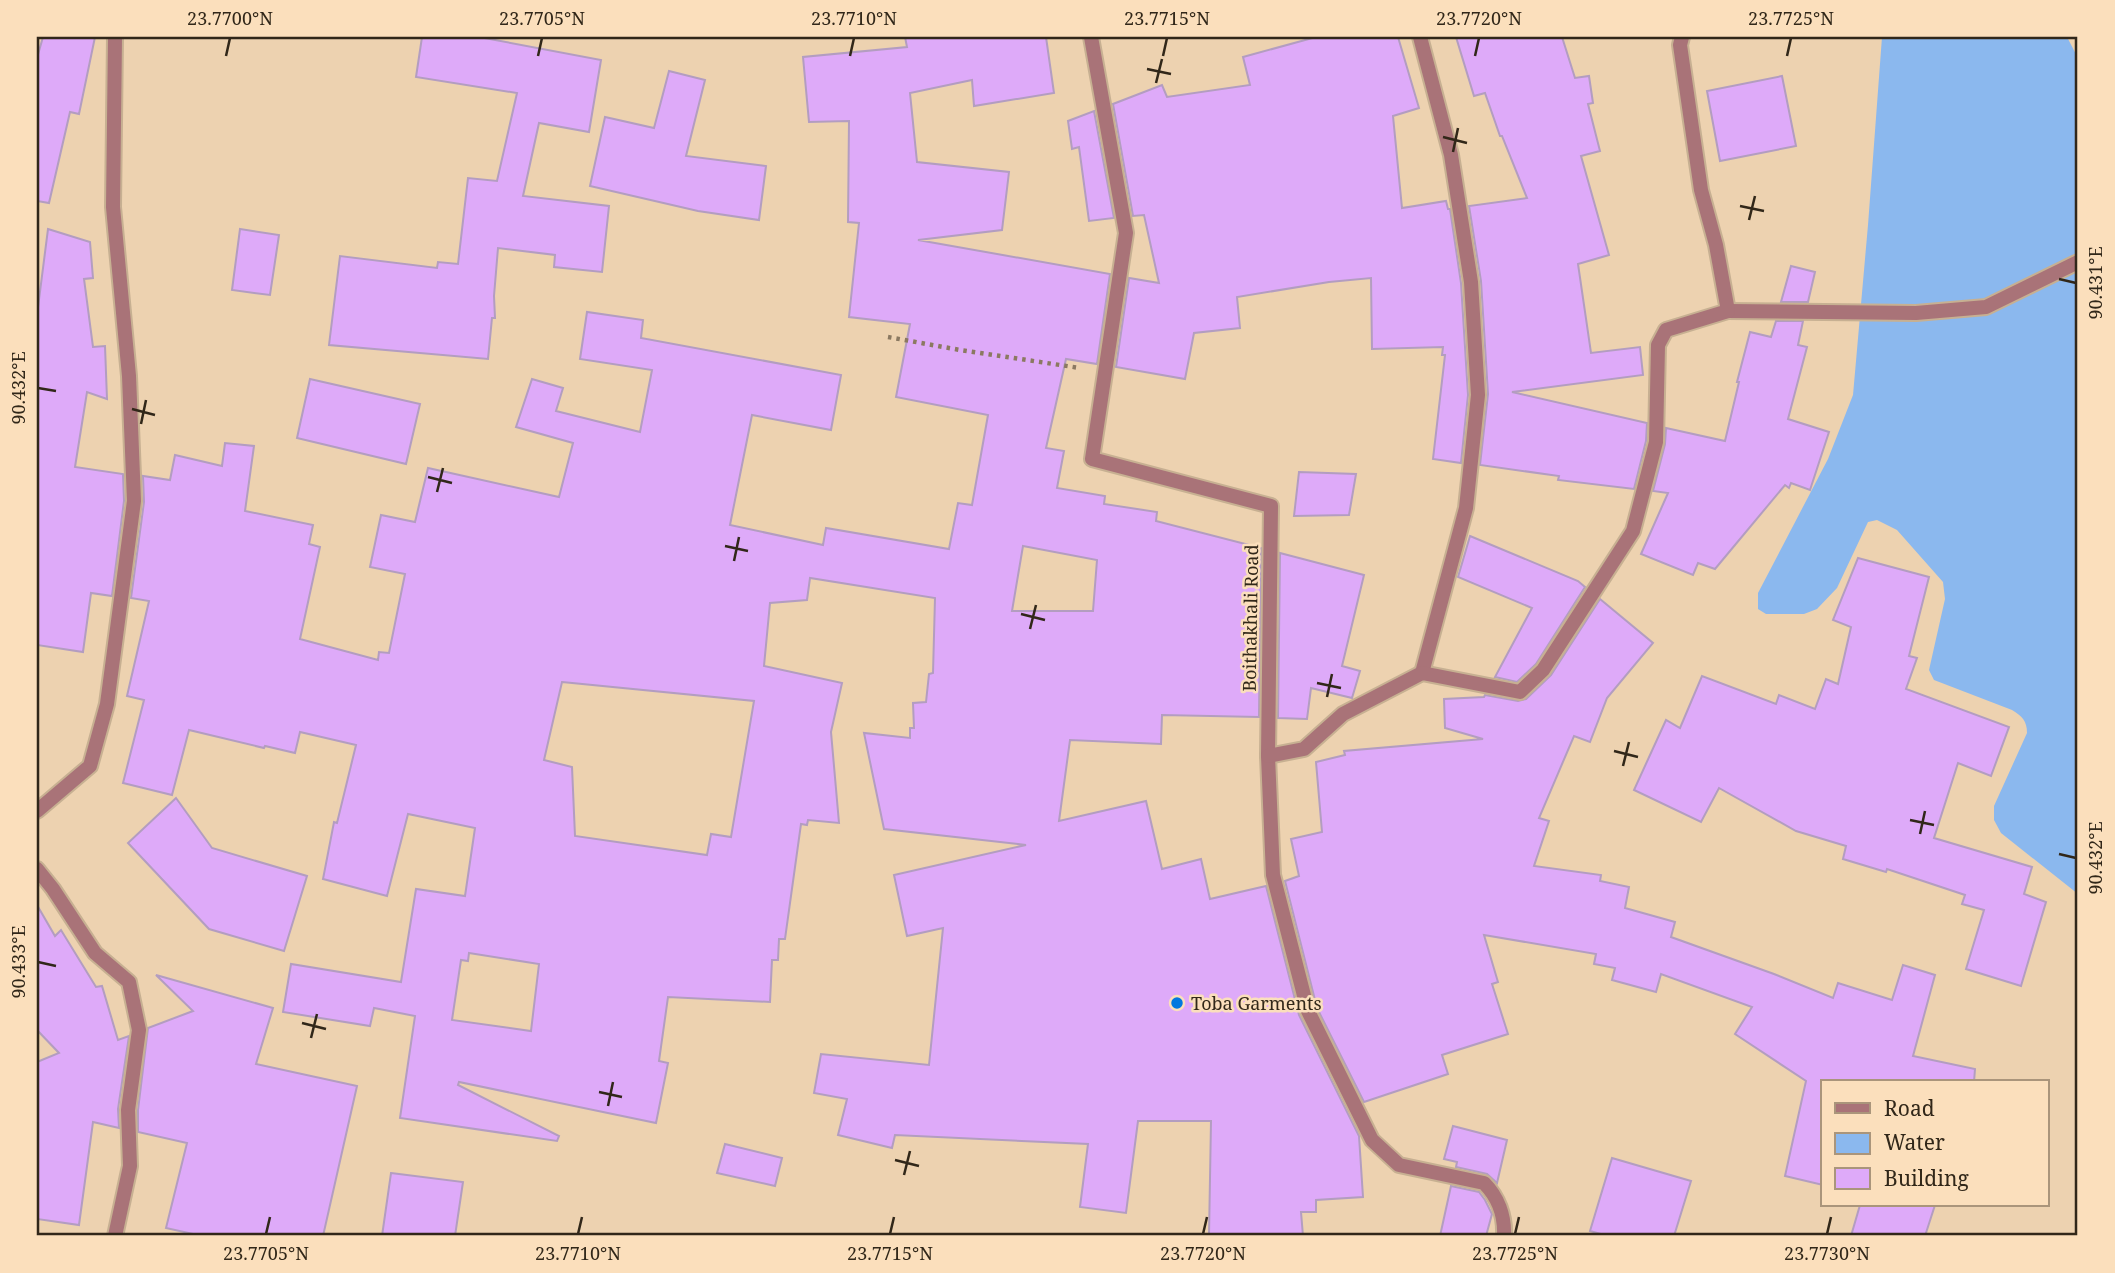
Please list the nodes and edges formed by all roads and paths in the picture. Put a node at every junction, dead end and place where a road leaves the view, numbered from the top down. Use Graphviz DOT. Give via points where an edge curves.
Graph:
graph roads {
  1 [pos="115,37"];
  2 [pos="1091,37"];
  3 [pos="1420,37"];
  4 [pos="1682,37"];
  5 [pos="2078,262"];
  6 [pos="1728,311"];
  7 [pos="888,337"];
  8 [pos="1105,372"];
  9 [pos="1422,673"];
  10 [pos="1268,756"];
  11 [pos="37,811"];
  12 [pos="37,869"];
  13 [pos="114,1236"];
  14 [pos="1504,1236"];
  1 -- 11 [label="street" via="113,207 129,376 134,501 107,704 90,766"];
  2 -- 8 [label="street, Boithakhali Road" via="1126,233"];
  3 -- 9 [label="street" via="1451,155 1471,282 1478,395 1466,508"];
  4 -- 6 [label="street" via="1700,190"];
  5 -- 6 [label="street" via="1986,307 1916,313"];
  6 -- 9 [label="street" via="1666,330 1658,345 1656,443 1633,531 1543,670 1520,692"];
  7 -- 8 [label="path"];
  8 -- 10 [label="street, Boithakhali Road" via="1092,459 1271,506"];
  9 -- 10 [label="street" via="1343,714 1304,749"];
  10 -- 14 [label="street, Boithakhali Road" via="1273,876 1308,1011 1372,1140 1399,1165 1484,1184 1500,1207"];
  12 -- 13 [label="street" via="95,953 129,982 139,1030 128,1110 130,1166"];
}
